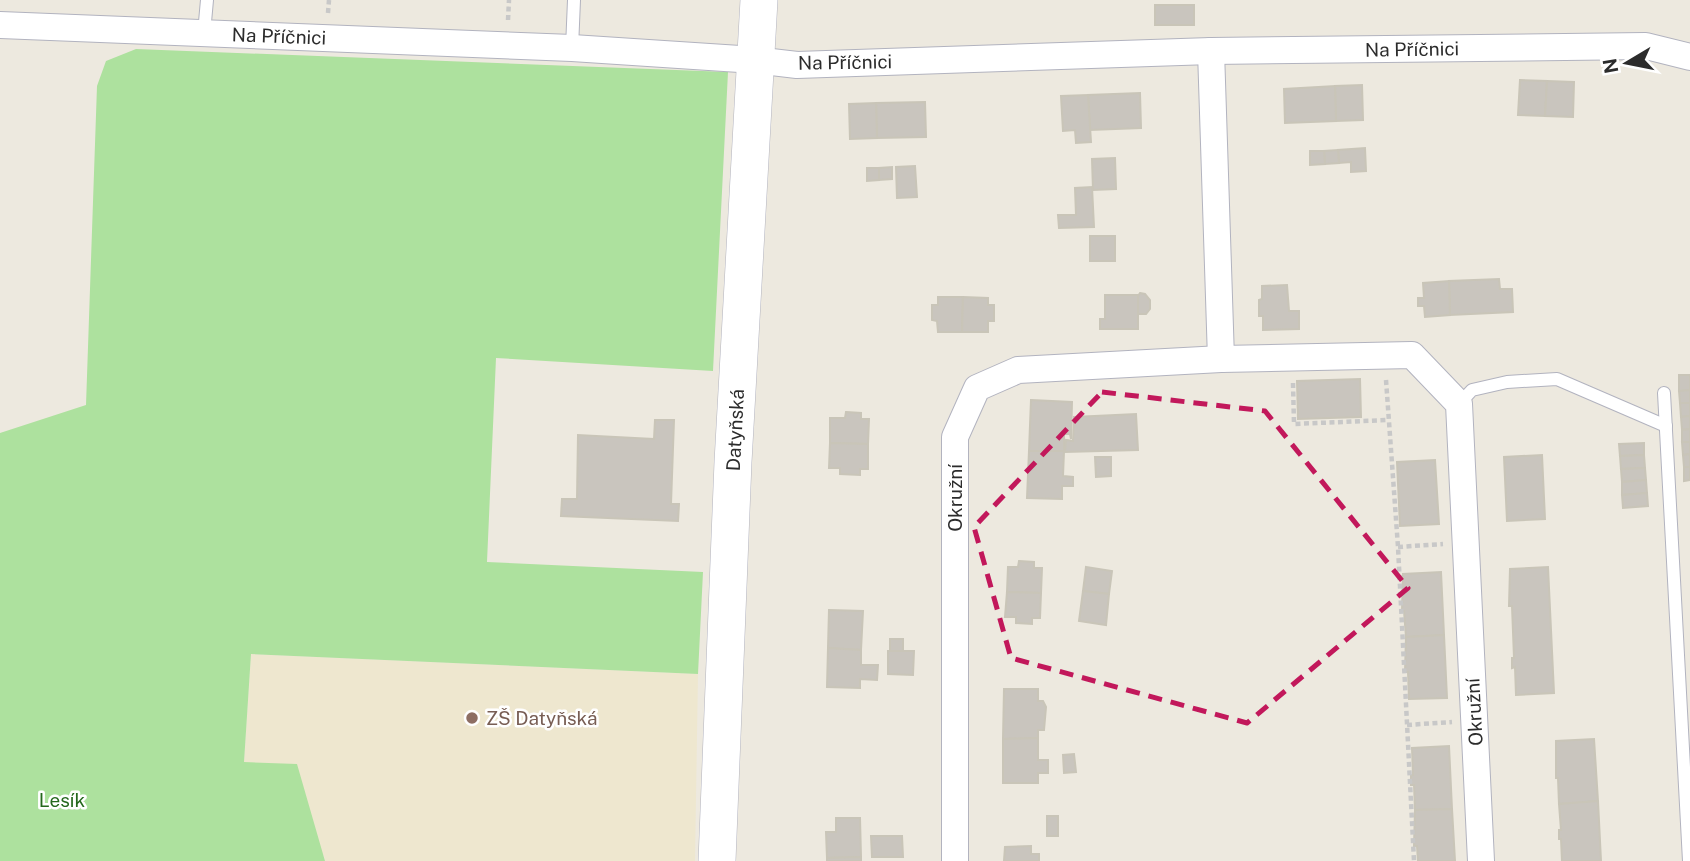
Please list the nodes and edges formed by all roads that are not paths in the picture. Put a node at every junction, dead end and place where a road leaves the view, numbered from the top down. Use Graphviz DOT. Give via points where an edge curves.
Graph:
graph roads {
  1 [pos="207,0"];
  2 [pos="574,0"];
  3 [pos="759,0"];
  4 [pos="0,25"];
  5 [pos="204,33"];
  6 [pos="572,48"];
  7 [pos="1211,51"];
  8 [pos="1690,57"];
  9 [pos="755,60"];
  10 [pos="1220,359"];
  11 [pos="1664,393"];
  12 [pos="1459,404"];
  13 [pos="1666,426"];
  14 [pos="717,861"];
  15 [pos="955,861"];
  16 [pos="1480,861"];
  17 [pos="1689,861"];
  1 -- 5 [label="lane"];
  2 -- 6 [label="lane"];
  3 -- 9 [label="main road, Datyňská"];
  4 -- 5 [label="street, Na Příčnici"];
  5 -- 6 [label="street, Na Příčnici"];
  6 -- 9 [label="street, Na Příčnici"];
  7 -- 8 [label="street, Na Příčnici" via="1646,46"];
  7 -- 9 [label="street, Na Příčnici" via="797,65"];
  7 -- 10 [label="street"];
  9 -- 14 [label="main road, Datyňská"];
  10 -- 12 [label="street, Okružní" via="1412,355"];
  10 -- 15 [label="street, Okružní" via="1018,370 977,387 954,437"];
  11 -- 13 [label="lane"];
  12 -- 13 [label="lane" via="1472,390 1557,379"];
  12 -- 16 [label="street, Okružní"];
  13 -- 17 [label="lane"];
}
